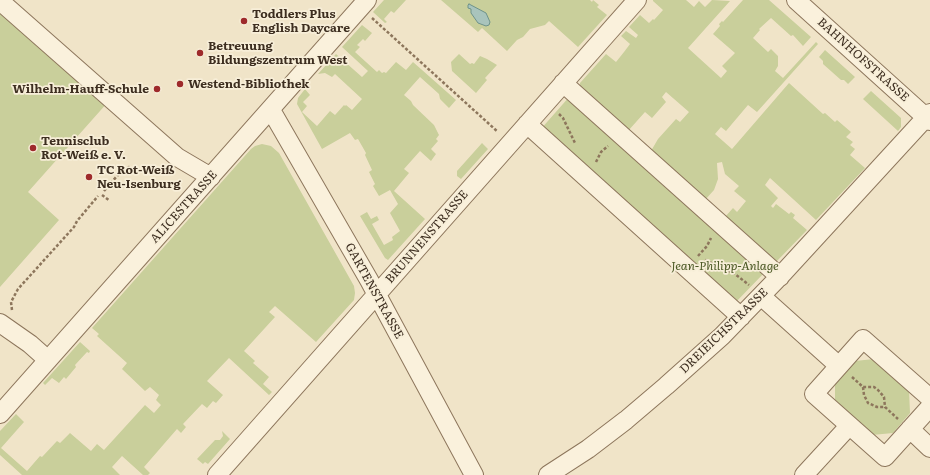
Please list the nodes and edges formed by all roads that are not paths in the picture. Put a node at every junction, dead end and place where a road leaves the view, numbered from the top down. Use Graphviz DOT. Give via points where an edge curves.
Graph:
graph roads {
  1 [pos="637,0"];
  2 [pos="796,0"];
  3 [pos="0,1"];
  4 [pos="368,8"];
  5 [pos="563,83"];
  6 [pos="271,110"];
  7 [pos="929,117"];
  8 [pos="527,124"];
  9 [pos="211,177"];
  10 [pos="780,277"];
  11 [pos="377,294"];
  12 [pos="762,296"];
  13 [pos="6,317"];
  14 [pos="741,317"];
  15 [pos="48,360"];
  16 [pos="845,371"];
  17 [pos="930,398"];
  18 [pos="930,407"];
  19 [pos="0,414"];
  20 [pos="849,426"];
  21 [pos="906,426"];
  22 [pos="930,448"];
  23 [pos="217,475"];
  24 [pos="474,475"];
  25 [pos="548,475"];
  26 [pos="804,475"];
  1 -- 5 [label="street, BRUNNENSTRASSE"];
  2 -- 7 [label="street, BAHNHOFSTRASSE"];
  3 -- 9 [label="street" via="177,157"];
  4 -- 6 [label="street, ALICESTRASSE"];
  5 -- 8 [label="street, BRUNNENSTRASSE"];
  5 -- 10 [label="street"];
  6 -- 9 [label="street, ALICESTRASSE"];
  6 -- 11 [label="street, GARTENSTRASSE"];
  7 -- 10 [label="street, DREIEICHSTRASSE"];
  8 -- 11 [label="street, BRUNNENSTRASSE"];
  8 -- 14 [label="street"];
  9 -- 15 [label="street, ALICESTRASSE"];
  10 -- 12 [label="street, DREIEICHSTRASSE"];
  11 -- 23 [label="street, BRUNNENSTRASSE"];
  11 -- 24 [label="street, GARTENSTRASSE"];
  12 -- 14 [label="street, DREIEICHSTRASSE"];
  12 -- 16 [label="street"];
  13 -- 15 [label="street"];
  14 -- 25 [label="street, DREIEICHSTRASSE" via="646,403 588,449"];
  15 -- 19 [label="street, ALICESTRASSE"];
  16 -- 17 [label="street" via="863,339"];
  16 -- 20 [label="street" via="814,394"];
  18 -- 21 [label="street"];
  20 -- 21 [label="street" via="885,457"];
  20 -- 26 [label="street"];
  21 -- 22 [label="street"];
}
